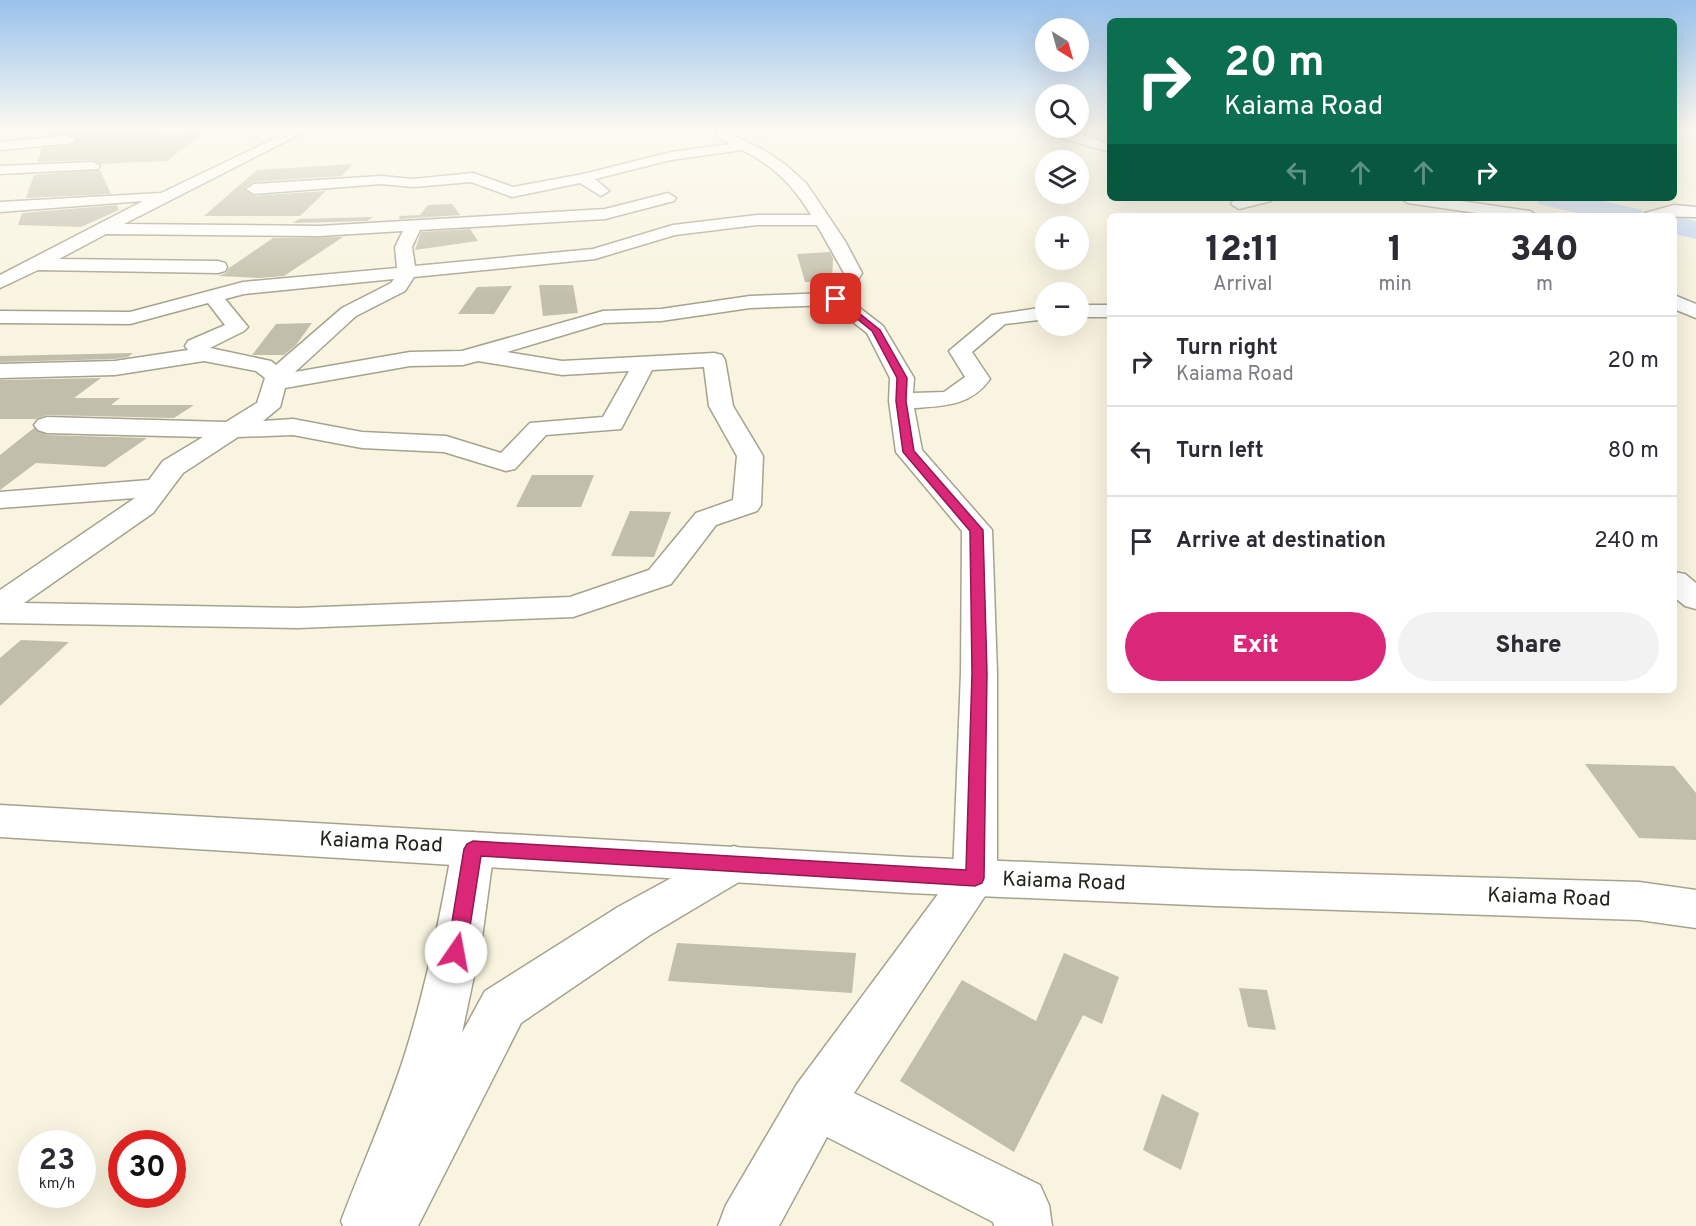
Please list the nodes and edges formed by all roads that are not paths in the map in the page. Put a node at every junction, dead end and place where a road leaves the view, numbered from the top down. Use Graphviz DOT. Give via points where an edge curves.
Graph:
graph roads {
  1 [pos="187,185"];
  2 [pos="307,185"];
  3 [pos="494,185"];
  4 [pos="546,185"];
  5 [pos="592,185"];
  6 [pos="800,185"];
  7 [pos="254,189"];
  8 [pos="165,196"];
  9 [pos="668,198"];
  10 [pos="1255,201"];
  11 [pos="1428,201"];
  12 [pos="1239,206"];
  13 [pos="0,207"];
  14 [pos="629,208"];
  15 [pos="1696,212"];
  16 [pos="1510,213"];
  17 [pos="1662,213"];
  18 [pos="822,220"];
  19 [pos="416,224"];
  20 [pos="102,229"];
  21 [pos="673,230"];
  22 [pos="34,264"];
  23 [pos="218,267"];
  24 [pos="408,272"];
  25 [pos="0,282"];
  26 [pos="213,296"];
  27 [pos="836,299"];
  28 [pos="1677,302"];
  29 [pos="1089,311"];
  30 [pos="1107,311"];
  31 [pos="1696,312"];
  32 [pos="1035,315"];
  33 [pos="0,317"];
  34 [pos="204,354"];
  35 [pos="477,354"];
  36 [pos="645,362"];
  37 [pos="0,371"];
  38 [pos="278,376"];
  39 [pos="901,401"];
  40 [pos="47,425"];
  41 [pos="232,430"];
  42 [pos="158,488"];
  43 [pos="0,500"];
  44 [pos="1677,583"];
  45 [pos="1696,599"];
  46 [pos="0,605"];
  47 [pos="0,613"];
  48 [pos="0,821"];
  49 [pos="473,849"];
  50 [pos="734,864"];
  51 [pos="975,878"];
  52 [pos="1696,909"];
  53 [pos="816,1103"];
  54 [pos="368,1226"];
  55 [pos="387,1226"];
  56 [pos="747,1226"];
  57 [pos="1023,1226"];
  1 -- 8 [label="main road"];
  2 -- 7 [label="main road"];
  3 -- 4 [label="main road" via="512,192"];
  5 -- 14 [label="main road" via="612,202"];
  6 -- 18 [label="main road"];
  8 -- 13 [label="main road"];
  8 -- 20 [label="main road"];
  9 -- 14 [label="main road"];
  10 -- 12 [label="main road"];
  11 -- 16 [label="main road"];
  14 -- 19 [label="main road" via="605,214"];
  14 -- 21 [label="main road"];
  15 -- 17 [label="main road"];
  18 -- 21 [label="main road" via="757,220"];
  18 -- 27 [label="main road" via="853,273"];
  19 -- 20 [label="main road" via="320,231"];
  19 -- 24 [label="main road" via="403,244 402,259"];
  20 -- 22 [label="main road"];
  21 -- 24 [label="main road" via="595,254"];
  22 -- 23 [label="main road"];
  22 -- 25 [label="main road"];
  24 -- 26 [label="main road" via="243,288"];
  24 -- 38 [label="main road" via="398,287 349,312"];
  26 -- 33 [label="main road" via="130,318"];
  26 -- 34 [label="main road" via="237,327 196,346"];
  27 -- 35 [label="main road" via="750,302 661,315 603,317"];
  27 -- 39 [label="main road" via="876,330 902,378"];
  28 -- 31 [label="main road"];
  29 -- 30 [label="main road"];
  32 -- 39 [label="main road" via="999,320 960,351 978,379 950,399"];
  34 -- 37 [label="main road" via="115,368"];
  34 -- 38 [label="main road" via="263,366"];
  35 -- 36 [label="main road" via="561,368"];
  35 -- 38 [label="main road" via="410,359 284,381"];
  36 -- 41 [label="main road" via="612,424 539,428 506,463 446,444 362,440 293,427"];
  36 -- 47 [label="main road" via="714,360 721,406 750,456 747,505 706,519 660,577 573,607 298,618"];
  38 -- 41 [label="main road" via="268,407"];
  39 -- 51 [label="main road" via="909,452 976,530 979,673"];
  40 -- 41 [label="main road"];
  41 -- 42 [label="main road" via="173,467"];
  42 -- 43 [label="main road"];
  42 -- 46 [label="main road" via="143,507"];
  44 -- 45 [label="main road"];
  48 -- 49 [label="main road, Kaiama Road"];
  49 -- 50 [label="main road, Kaiama Road"];
  49 -- 54 [label="main road" via="465,912 448,991 421,1085"];
  50 -- 51 [label="main road, Kaiama Road"];
  50 -- 55 [label="main road" via="633,921 503,1007"];
  51 -- 52 [label="main road, Kaiama Road" via="1628,901"];
  51 -- 53 [label="main road"];
  53 -- 56 [label="main road"];
  53 -- 57 [label="main road" via="1020,1205"];
}
